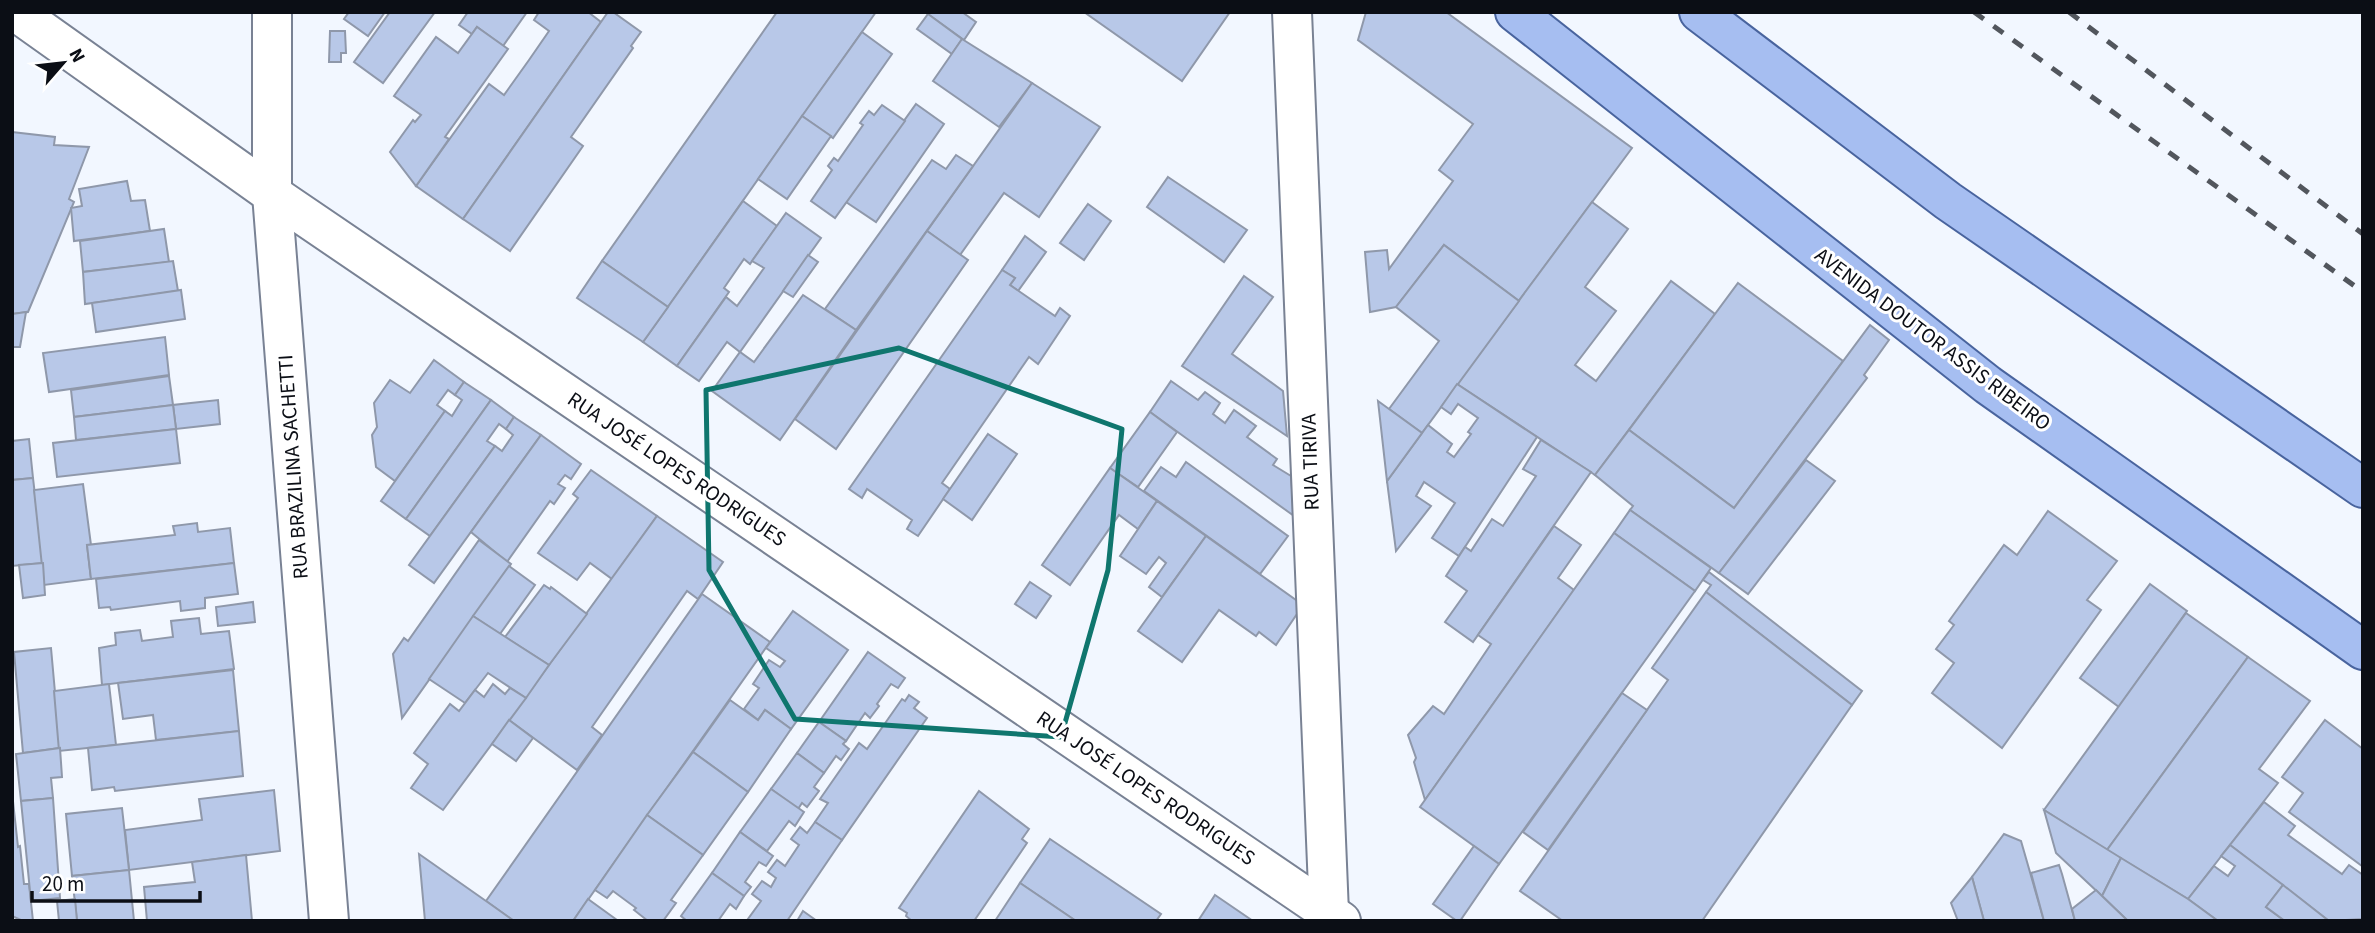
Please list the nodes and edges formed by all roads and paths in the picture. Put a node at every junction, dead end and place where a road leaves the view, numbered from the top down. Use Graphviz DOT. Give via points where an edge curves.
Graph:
graph roads {
  1 [pos="16,12"];
  2 [pos="272,12"];
  3 [pos="1292,12"];
  4 [pos="1514,12"];
  5 [pos="1699,12"];
  6 [pos="272,194"];
  7 [pos="2363,488"];
  8 [pos="2363,650"];
  9 [pos="1335,917"];
  10 [pos="329,921"];
  1 -- 6 [label="street, RUA JOSÉ LOPES RODRIGUES"];
  2 -- 6 [label="street, RUA BRAZILINA SACHETTI"];
  3 -- 9 [label="street, RUA TIRIVA"];
  4 -- 8 [label="main road, AVENIDA DOUTOR ASSIS RIBEIRO" via="1989,385"];
  5 -- 7 [label="main road" via="1948,201"];
  6 -- 9 [label="street, RUA JOSÉ LOPES RODRIGUES"];
  6 -- 10 [label="street, RUA BRAZILINA SACHETTI"];
}
